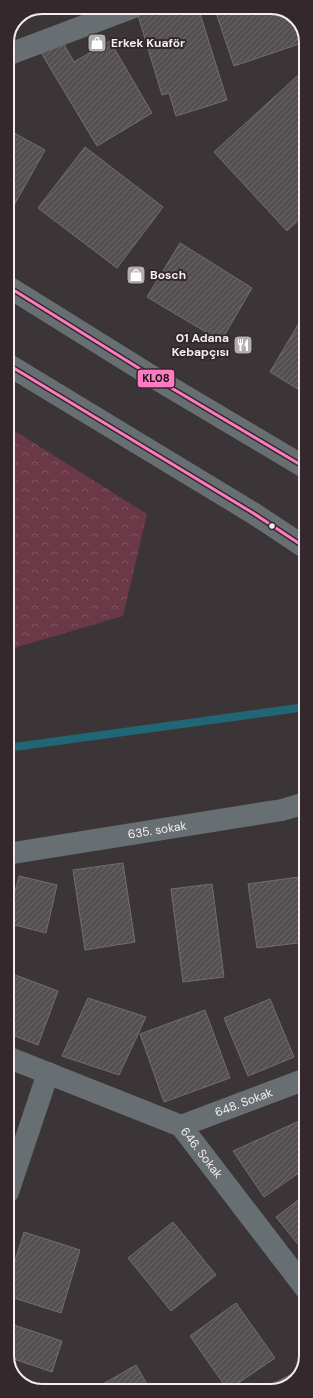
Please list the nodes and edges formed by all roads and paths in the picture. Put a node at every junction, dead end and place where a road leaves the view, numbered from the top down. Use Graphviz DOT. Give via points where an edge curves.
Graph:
graph roads {
  1 [pos="115,14"];
  2 [pos="14,52"];
  3 [pos="14,290"];
  4 [pos="14,368"];
  5 [pos="299,464"];
  6 [pos="299,543"];
  7 [pos="299,805"];
  8 [pos="14,853"];
  9 [pos="14,1060"];
  10 [pos="48,1074"];
  11 [pos="299,1082"];
  12 [pos="181,1126"];
  13 [pos="14,1174"];
  14 [pos="299,1280"];
  1 -- 2 [label="street"];
  3 -- 5 [label="main road"];
  4 -- 6 [label="main road"];
  7 -- 8 [label="street, 635. sokak" via="282,810"];
  9 -- 10 [label="street, 646. Sokak"];
  10 -- 12 [label="street, 646. Sokak"];
  10 -- 13 [label="street"];
  11 -- 12 [label="street, 648. Sokak"];
  12 -- 14 [label="street, 646. Sokak"];
}
